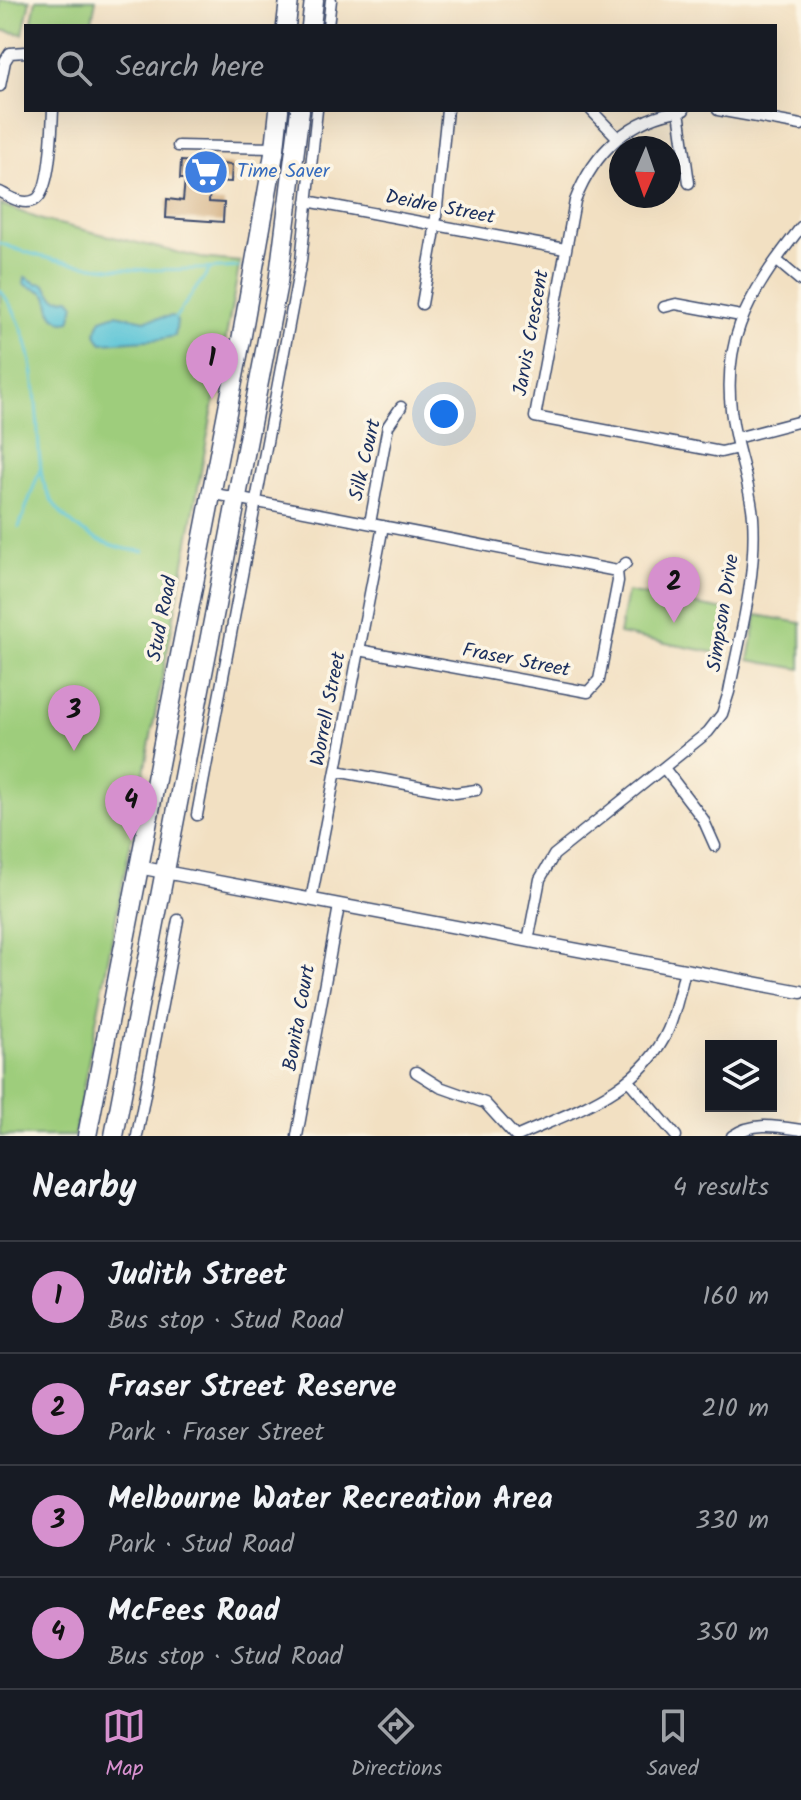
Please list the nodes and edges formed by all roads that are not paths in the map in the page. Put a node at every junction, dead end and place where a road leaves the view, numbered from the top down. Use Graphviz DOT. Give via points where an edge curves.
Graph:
graph roads {
  1 [pos="289,0"];
  2 [pos="331,0"];
  3 [pos="319,18"];
  4 [pos="286,24"];
  5 [pos="24,52"];
  6 [pos="0,86"];
  7 [pos="53,112"];
  8 [pos="279,112"];
  9 [pos="300,112"];
  10 [pos="317,112"];
  11 [pos="447,112"];
  12 [pos="593,112"];
  13 [pos="674,112"];
  14 [pos="681,112"];
  15 [pos="729,112"];
  16 [pos="801,125"];
  17 [pos="616,136"];
  18 [pos="619,136"];
  19 [pos="178,146"];
  20 [pos="609,146"];
  21 [pos="275,148"];
  22 [pos="689,183"];
  23 [pos="0,192"];
  24 [pos="307,201"];
  25 [pos="434,227"];
  26 [pos="801,227"];
  27 [pos="565,249"];
  28 [pos="776,260"];
  29 [pos="801,281"];
  30 [pos="422,304"];
  31 [pos="664,307"];
  32 [pos="741,316"];
  33 [pos="401,407"];
  34 [pos="801,421"];
  35 [pos="737,443"];
  36 [pos="210,493"];
  37 [pos="236,498"];
  38 [pos="256,501"];
  39 [pos="370,523"];
  40 [pos="383,526"];
  41 [pos="626,563"];
  42 [pos="617,571"];
  43 [pos="359,650"];
  44 [pos="664,768"];
  45 [pos="336,771"];
  46 [pos="476,790"];
  47 [pos="197,815"];
  48 [pos="715,846"];
  49 [pos="138,867"];
  50 [pos="166,873"];
  51 [pos="311,900"];
  52 [pos="339,906"];
  53 [pos="178,920"];
  54 [pos="528,941"];
  55 [pos="685,970"];
  56 [pos="801,992"];
  57 [pos="416,1072"];
  58 [pos="629,1081"];
  59 [pos="801,1130"];
  60 [pos="87,1136"];
  61 [pos="114,1136"];
  62 [pos="137,1136"];
  63 [pos="297,1136"];
  64 [pos="516,1136"];
  65 [pos="676,1136"];
  66 [pos="732,1136"];
  1 -- 4 [label="highway"];
  2 -- 3 [label="street"];
  5 -- 6 [label="street" via="10,53"];
  7 -- 23 [label="street" via="42,195 25,202"];
  8 -- 21 [label="highway, Stud Road"];
  9 -- 37 [label="highway" via="278,283"];
  10 -- 24 [label="street"];
  11 -- 25 [label="street"];
  12 -- 17 [label="street"];
  13 -- 18 [label="street, Jarvis Crescent"];
  14 -- 22 [label="street"];
  15 -- 16 [label="street"];
  19 -- 21 [label="street"];
  20 -- 27 [label="street, Jarvis Crescent" via="580,187"];
  21 -- 36 [label="highway, Stud Road"];
  24 -- 25 [label="street, Deidre Street"];
  24 -- 38 [label="street" via="301,261"];
  25 -- 27 [label="street, Deidre Street"];
  25 -- 30 [label="street"];
  26 -- 28 [label="street, Simpson Drive"];
  27 -- 35 [label="street, Jarvis Crescent" via="535,417 721,452"];
  28 -- 29 [label="street"];
  28 -- 32 [label="street, Simpson Drive"];
  31 -- 32 [label="street" via="676,304"];
  32 -- 35 [label="street, Simpson Drive" via="728,388"];
  33 -- 39 [label="street, Silk Court" via="388,426"];
  34 -- 35 [label="street"];
  35 -- 44 [label="street, Simpson Drive" via="753,514 754,559 729,692 722,714 708,732"];
  36 -- 37 [label="street"];
  36 -- 49 [label="highway, Stud Road"];
  37 -- 38 [label="street"];
  37 -- 50 [label="highway"];
  38 -- 39 [label="street"];
  38 -- 47 [label="street"];
  39 -- 40 [label="street"];
  40 -- 42 [label="street"];
  40 -- 43 [label="street, Worrell Street"];
  41 -- 42 [label="street"];
  42 -- 43 [label="street, Fraser Street" via="599,680 588,692"];
  43 -- 45 [label="street, Worrell Street"];
  44 -- 48 [label="street" via="703,819"];
  44 -- 54 [label="street, Simpson Drive" via="554,855 540,879"];
  45 -- 46 [label="street" via="455,793"];
  45 -- 51 [label="street, Worrell Street"];
  49 -- 50 [label="street"];
  49 -- 60 [label="highway, Stud Road"];
  50 -- 51 [label="street"];
  50 -- 61 [label="highway"];
  51 -- 52 [label="street"];
  52 -- 54 [label="street"];
  52 -- 63 [label="street, Bonita Court"];
  53 -- 62 [label="street"];
  54 -- 55 [label="street"];
  55 -- 56 [label="street"];
  55 -- 58 [label="street" via="660,1045"];
  57 -- 64 [label="street" via="485,1103"];
  58 -- 64 [label="street"];
  58 -- 65 [label="street"];
  59 -- 66 [label="street" via="760,1125"];
}
